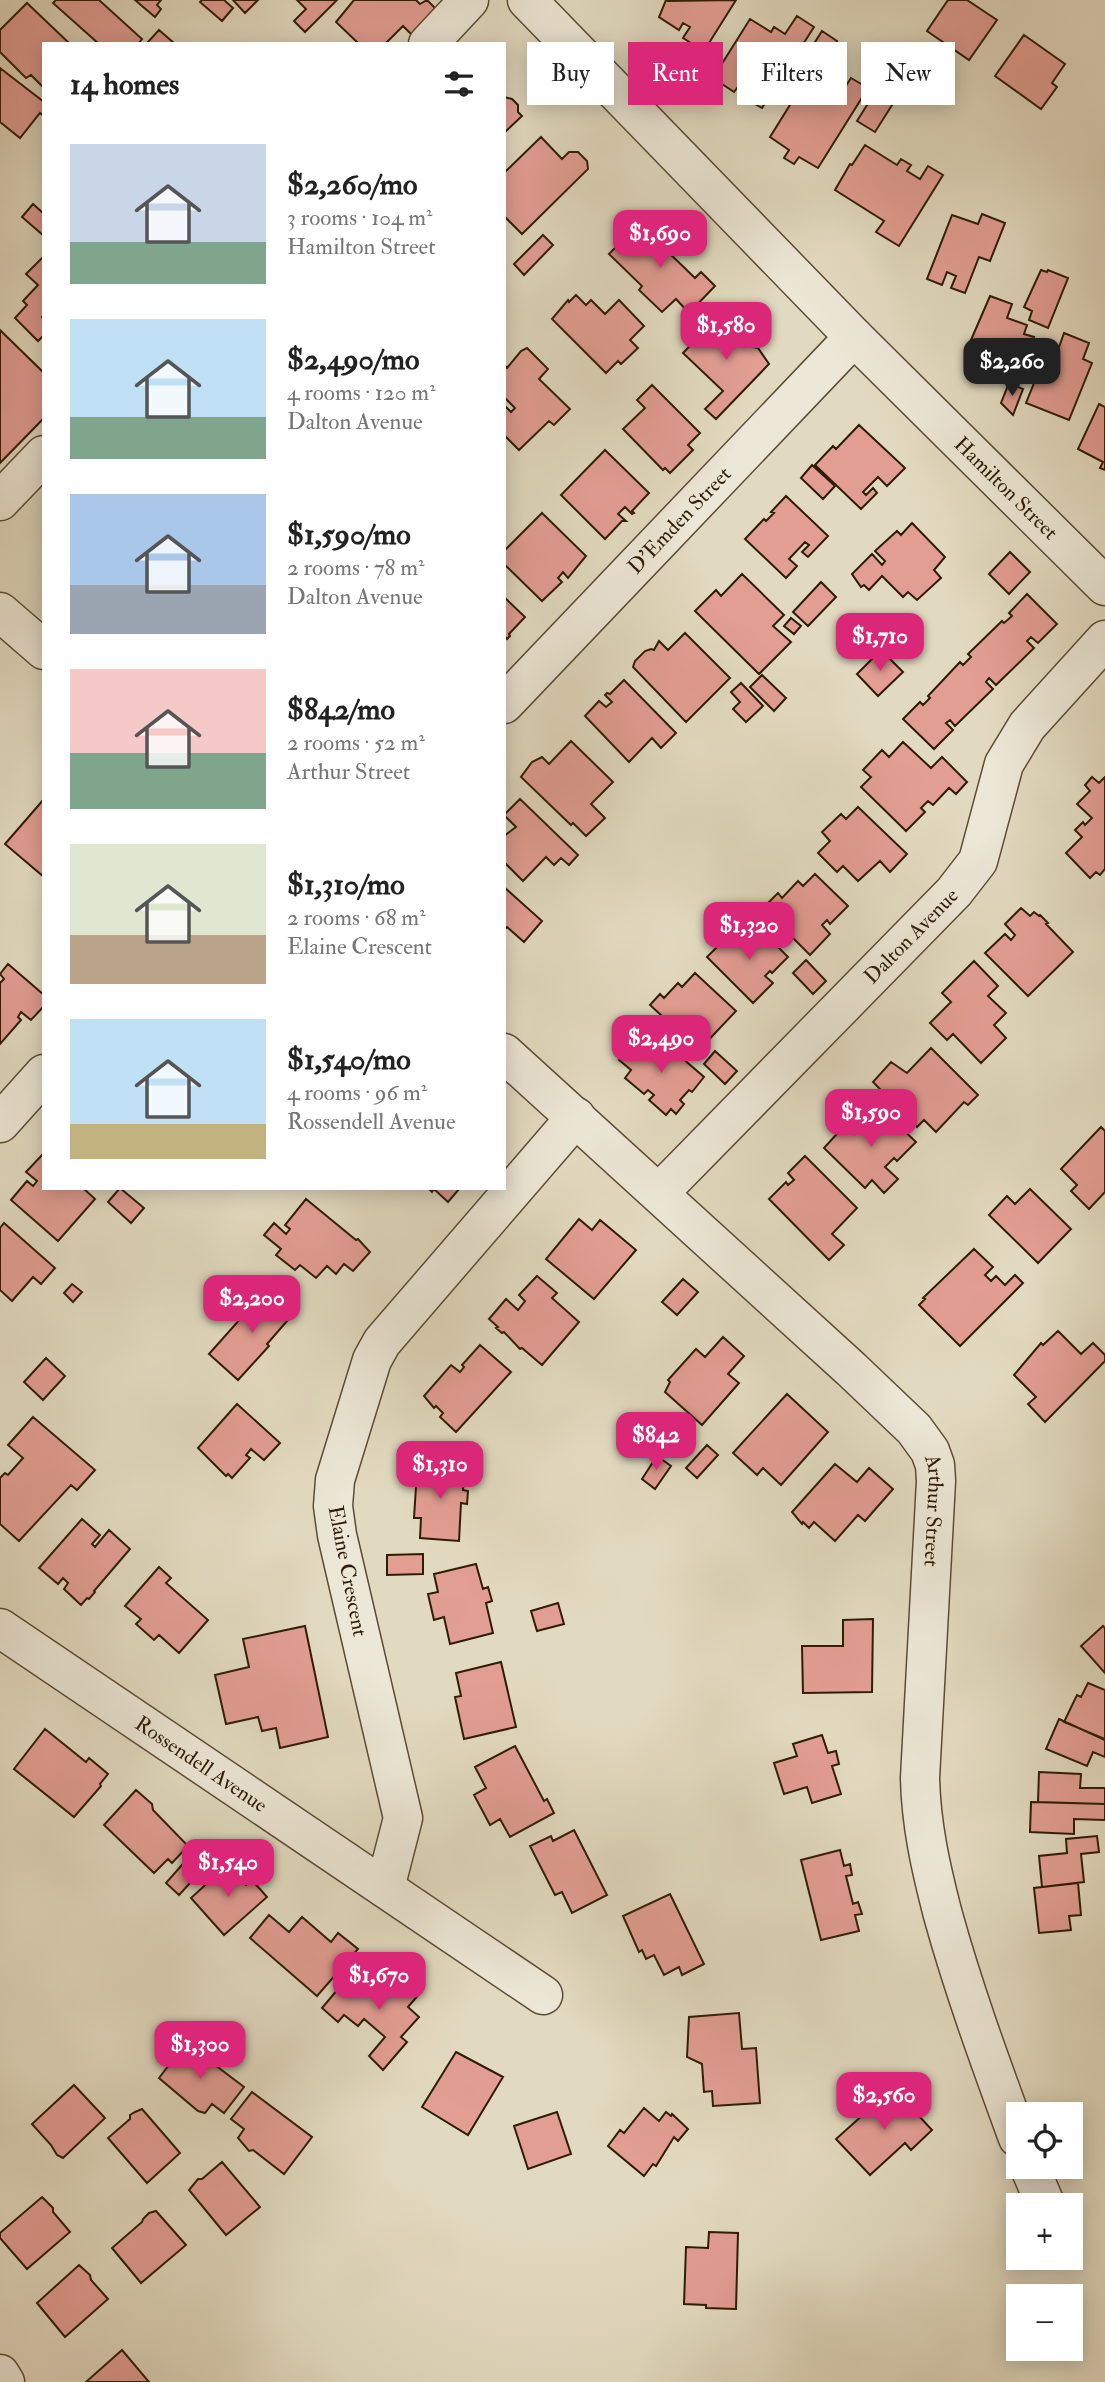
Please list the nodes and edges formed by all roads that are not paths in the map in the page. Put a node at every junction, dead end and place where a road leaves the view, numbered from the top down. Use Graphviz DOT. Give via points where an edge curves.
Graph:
graph roads {
  1 [pos="469,0"];
  2 [pos="527,0"];
  3 [pos="430,42"];
  4 [pos="855,337"];
  5 [pos="42,457"];
  6 [pos="0,501"];
  7 [pos="1105,586"];
  8 [pos="0,612"];
  9 [pos="1105,640"];
  10 [pos="42,648"];
  11 [pos="506,702"];
  12 [pos="506,1055"];
  13 [pos="42,1076"];
  14 [pos="576,1117"];
  15 [pos="0,1123"];
  16 [pos="659,1193"];
  17 [pos="0,1628"];
  18 [pos="385,1888"];
  19 [pos="543,1995"];
  20 [pos="1006,2105"];
  21 [pos="0,2374"];
  22 [pos="5,2382"];
  1 -- 3 [label="street"];
  2 -- 4 [label="street, Hamilton Street"];
  4 -- 7 [label="street, Hamilton Street"];
  4 -- 11 [label="street, D'Emden Street"];
  5 -- 6 [label="street"];
  8 -- 10 [label="street"];
  9 -- 16 [label="street, Dalton Avenue" via="1027,726 1003,764 978,862 954,892"];
  12 -- 14 [label="street, Arthur Street"];
  13 -- 15 [label="street"];
  14 -- 16 [label="street, Arthur Street"];
  14 -- 18 [label="street, Elaine Crescent" via="382,1342 372,1360 335,1480 337,1535 403,1818"];
  16 -- 20 [label="street, Arthur Street" via="851,1369 914,1429 930,1451 936,1481 920,1811 953,1950"];
  17 -- 18 [label="street, Rossendell Avenue"];
  18 -- 19 [label="street, Rossendell Avenue"];
  21 -- 22 [label="street"];
}
